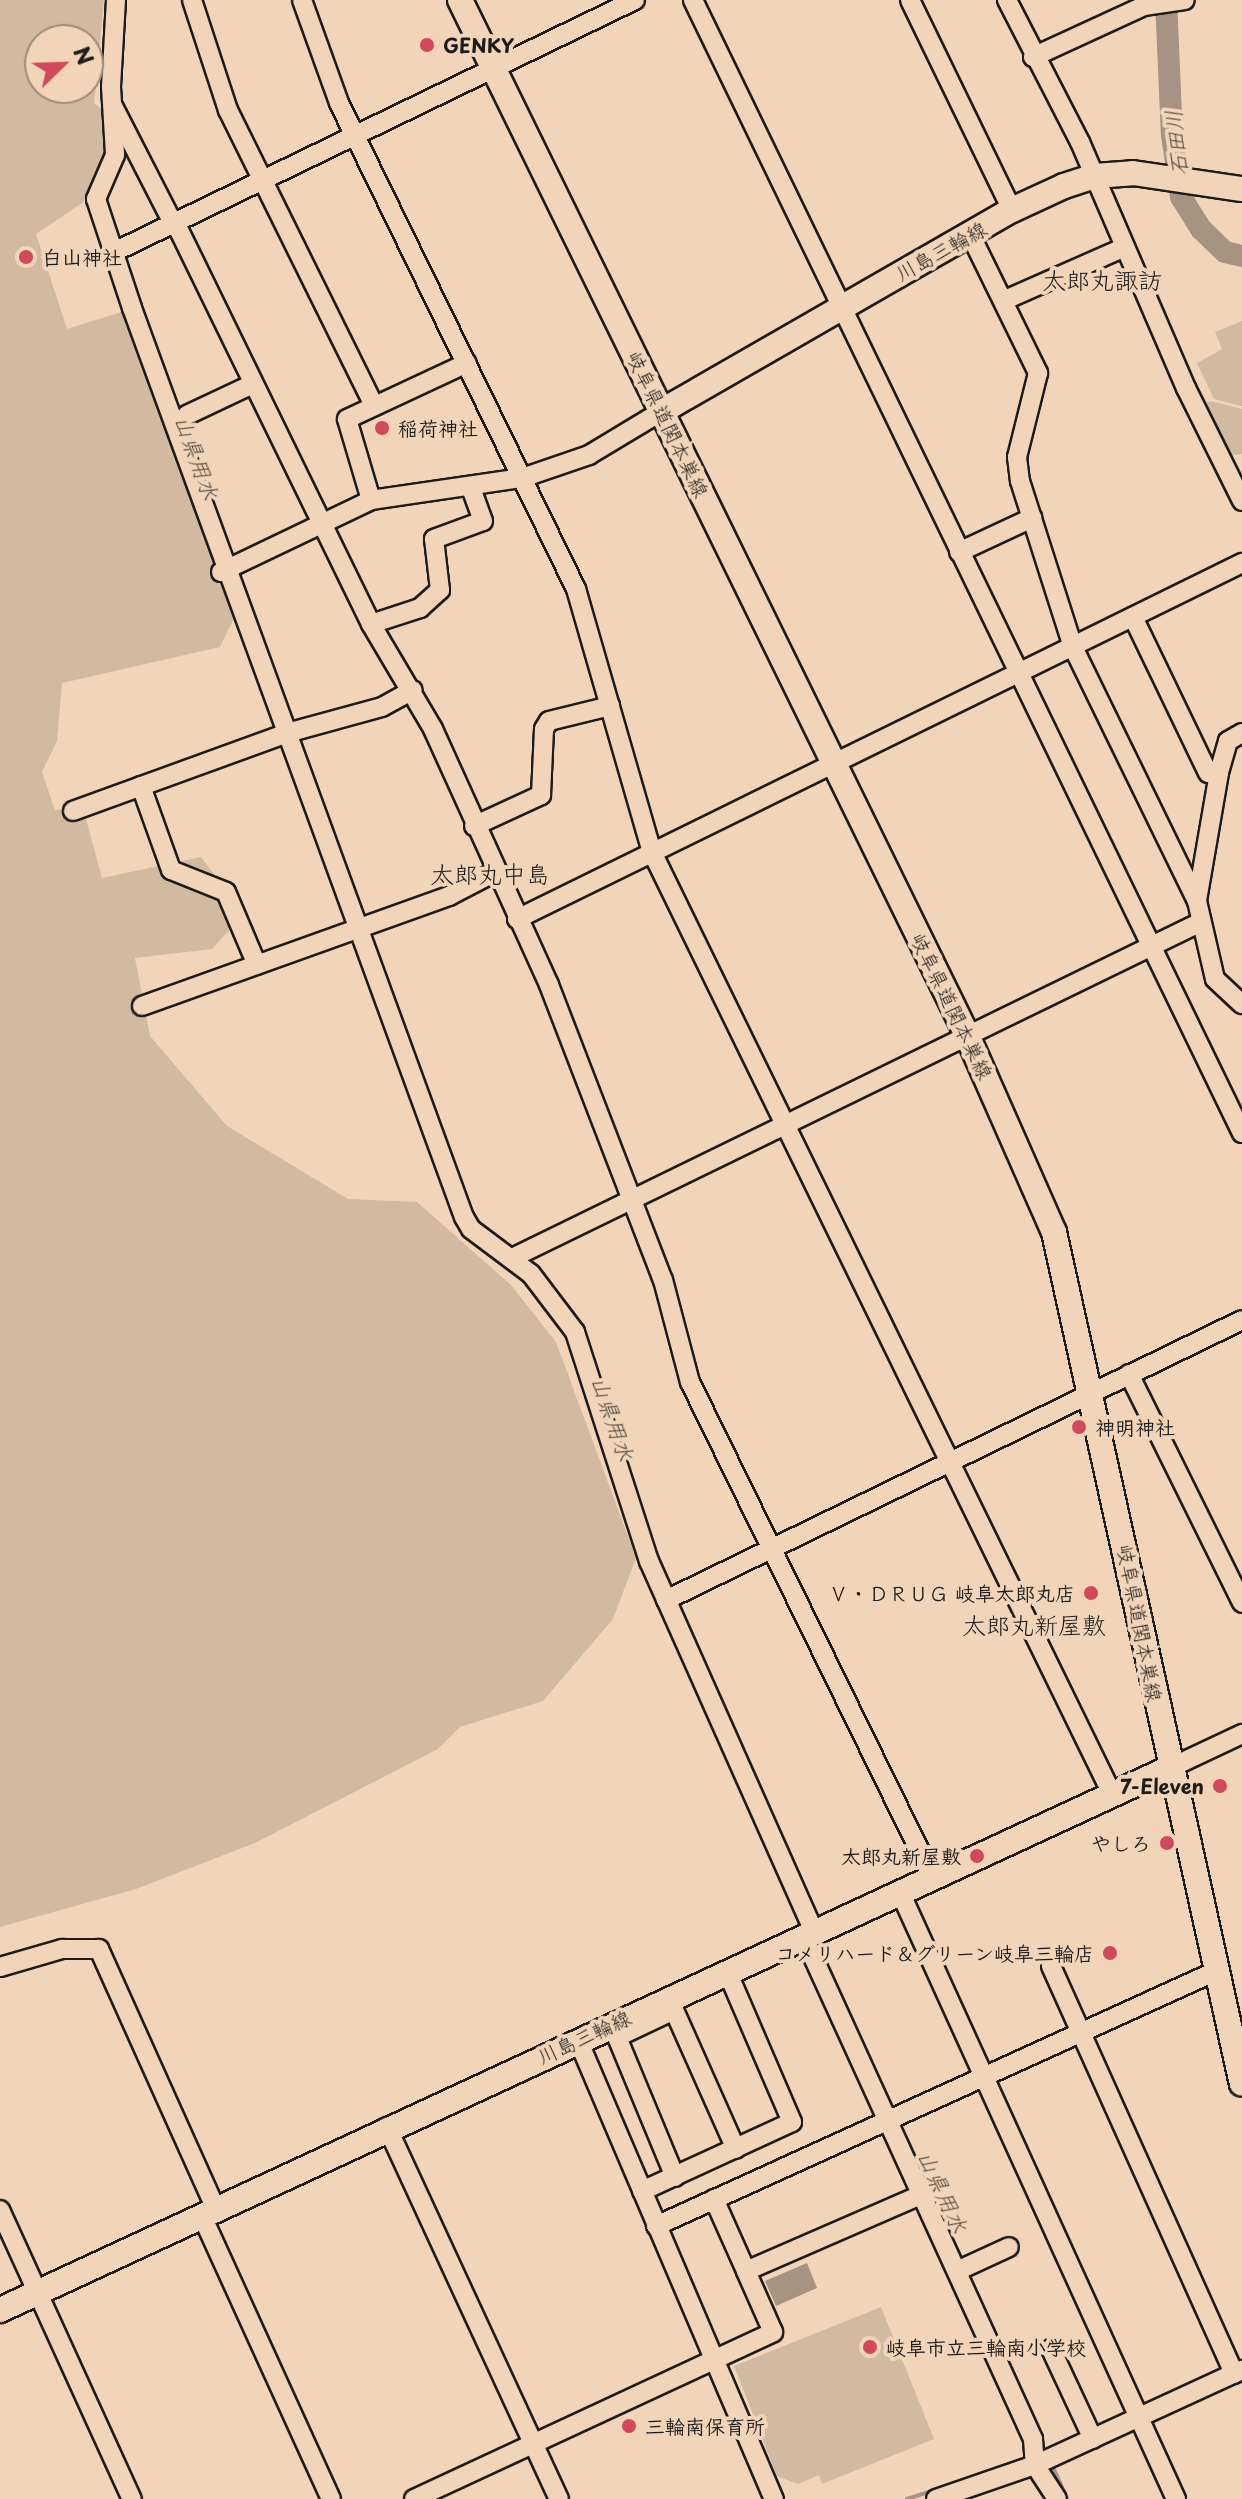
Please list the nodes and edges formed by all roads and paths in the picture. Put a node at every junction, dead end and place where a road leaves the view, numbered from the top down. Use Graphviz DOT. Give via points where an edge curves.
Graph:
graph roads {
  1 [pos="116,0"];
  2 [pos="192,0"];
  3 [pos="302,0"];
  4 [pos="460,0"];
  5 [pos="590,0"];
  6 [pos="635,0"];
  7 [pos="693,0"];
  8 [pos="910,0"];
  9 [pos="1007,0"];
  10 [pos="1183,0"];
  11 [pos="599,17"];
  12 [pos="1033,57"];
  13 [pos="493,68"];
  14 [pos="113,106"];
  15 [pos="357,134"];
  16 [pos="1094,176"];
  17 [pos="262,180"];
  18 [pos="1242,189"];
  19 [pos="1012,210"];
  20 [pos="174,223"];
  21 [pos="970,234"];
  22 [pos="1125,247"];
  23 [pos="112,253"];
  24 [pos="1005,300"];
  25 [pos="840,308"];
  26 [pos="467,363"];
  27 [pos="253,384"];
  28 [pos="374,406"];
  29 [pos="662,411"];
  30 [pos="187,415"];
  31 [pos="522,478"];
  32 [pos="471,488"];
  33 [pos="371,500"];
  34 [pos="1242,501"];
  35 [pos="1032,518"];
  36 [pos="321,525"];
  37 [pos="959,552"];
  38 [pos="1242,563"];
  39 [pos="225,571"];
  40 [pos="1133,617"];
  41 [pos="371,624"];
  42 [pos="242,642"];
  43 [pos="1073,647"];
  44 [pos="1018,674"];
  45 [pos="413,690"];
  46 [pos="610,706"];
  47 [pos="1242,733"];
  48 [pos="281,735"];
  49 [pos="834,765"];
  50 [pos="1208,773"];
  51 [pos="141,786"];
  52 [pos="73,811"];
  53 [pos="474,826"];
  54 [pos="652,852"];
  55 [pos="495,872"];
  56 [pos="1197,901"];
  57 [pos="517,919"];
  58 [pos="1199,923"];
  59 [pos="353,930"];
  60 [pos="1151,946"];
  61 [pos="257,965"];
  62 [pos="1242,1004"];
  63 [pos="142,1006"];
  64 [pos="967,1035"];
  65 [pos="787,1125"];
  66 [pos="1242,1133"];
  67 [pos="632,1200"];
  68 [pos="512,1258"];
  69 [pos="1242,1320"];
  70 [pos="1129,1374"];
  71 [pos="1093,1391"];
  72 [pos="950,1462"];
  73 [pos="773,1550"];
  74 [pos="666,1600"];
  75 [pos="1242,1603"];
  76 [pos="1242,1734"];
  77 [pos="1170,1768"];
  78 [pos="1112,1794"];
  79 [pos="932,1876"];
  80 [pos="900,1892"];
  81 [pos="808,1933"];
  82 [pos="1051,1966"];
  83 [pos="0,1967"];
  84 [pos="727,1971"];
  85 [pos="1216,1971"];
  86 [pos="1081,2030"];
  87 [pos="578,2040"];
  88 [pos="987,2075"];
  89 [pos="1241,2078"];
  90 [pos="893,2117"];
  91 [pos="387,2127"];
  92 [pos="736,2149"];
  93 [pos="675,2177"];
  94 [pos="642,2191"];
  95 [pos="923,2194"];
  96 [pos="714,2199"];
  97 [pos="0,2210"];
  98 [pos="209,2212"];
  99 [pos="656,2226"];
  100 [pos="1009,2247"];
  101 [pos="746,2271"];
  102 [pos="957,2271"];
  103 [pos="38,2292"];
  104 [pos="0,2310"];
  105 [pos="1051,2349"];
  106 [pos="713,2358"];
  107 [pos="1238,2372"];
  108 [pos="1139,2418"];
  109 [pos="1093,2439"];
  110 [pos="533,2444"];
  111 [pos="1035,2465"];
  112 [pos="943,2498"];
  113 [pos="132,2499"];
  114 [pos="331,2499"];
  115 [pos="414,2499"];
  116 [pos="559,2499"];
  117 [pos="774,2499"];
  118 [pos="1057,2499"];
  119 [pos="1176,2499"];
  1 -- 14 [label="street"];
  2 -- 17 [label="street" via="228,110"];
  3 -- 15 [label="street" via="339,103"];
  4 -- 13 [label="main road, 岐阜県道関本巣線"];
  5 -- 11 [label="street"];
  6 -- 11 [label="street"];
  7 -- 25 [label="street"];
  8 -- 19 [label="street"];
  9 -- 12 [label="street"];
  10 -- 12 [label="street" via="1144,6"];
  11 -- 13 [label="street"];
  12 -- 16 [label="street"];
  13 -- 15 [label="street"];
  13 -- 29 [label="main road, 岐阜県道関本巣線"];
  14 -- 20 [label="street"];
  14 -- 23 [label="street" via="115,155 96,199"];
  15 -- 17 [label="street"];
  15 -- 26 [label="street"];
  16 -- 18 [label="main road, 川島三輪線" via="1162,174"];
  16 -- 19 [label="main road, 川島三輪線"];
  16 -- 22 [label="street"];
  17 -- 20 [label="street"];
  17 -- 28 [label="street"];
  19 -- 21 [label="main road, 川島三輪線"];
  20 -- 23 [label="street"];
  20 -- 27 [label="street"];
  21 -- 24 [label="street"];
  21 -- 25 [label="main road, 川島三輪線"];
  22 -- 24 [label="street"];
  22 -- 34 [label="street"];
  23 -- 39 [label="street"];
  24 -- 35 [label="street" via="1038,373 1017,457"];
  25 -- 29 [label="main road, 川島三輪線"];
  25 -- 37 [label="street"];
  26 -- 28 [label="street"];
  26 -- 31 [label="street"];
  27 -- 30 [label="street"];
  27 -- 36 [label="street"];
  28 -- 33 [label="street" via="347,419"];
  29 -- 31 [label="street" via="589,455"];
  29 -- 49 [label="main road, 岐阜県道関本巣線"];
  31 -- 32 [label="street"];
  31 -- 46 [label="street" via="576,589"];
  32 -- 33 [label="street"];
  32 -- 41 [label="street" via="483,521 434,539 440,590 420,608"];
  33 -- 36 [label="street"];
  35 -- 37 [label="street"];
  35 -- 43 [label="street"];
  36 -- 39 [label="street"];
  36 -- 41 [label="street"];
  37 -- 44 [label="street"];
  38 -- 40 [label="street"];
  39 -- 48 [label="street"];
  40 -- 43 [label="street"];
  40 -- 50 [label="street"];
  41 -- 45 [label="street"];
  42 -- 48 [label="street"];
  43 -- 44 [label="street"];
  43 -- 56 [label="street"];
  44 -- 49 [label="street"];
  44 -- 60 [label="street"];
  45 -- 48 [label="street" via="382,707"];
  45 -- 53 [label="street"];
  46 -- 53 [label="street" via="549,721 544,729 541,795"];
  46 -- 54 [label="street"];
  47 -- 56 [label="street" via="1228,741 1219,773"];
  48 -- 51 [label="street"];
  48 -- 59 [label="street"];
  49 -- 54 [label="street"];
  49 -- 64 [label="main road, 岐阜県道関本巣線"];
  51 -- 52 [label="street"];
  51 -- 61 [label="street" via="171,870 226,892"];
  53 -- 55 [label="street"];
  54 -- 57 [label="street"];
  54 -- 65 [label="street"];
  55 -- 57 [label="street"];
  55 -- 59 [label="street" via="449,896"];
  56 -- 58 [label="street"];
  57 -- 67 [label="street" via="549,985"];
  58 -- 60 [label="street"];
  58 -- 62 [label="street" via="1215,979"];
  59 -- 61 [label="street"];
  59 -- 68 [label="street" via="464,1217 471,1229"];
  60 -- 64 [label="street"];
  60 -- 66 [label="street"];
  61 -- 63 [label="street"];
  64 -- 65 [label="street"];
  64 -- 71 [label="main road, 岐阜県道関本巣線" via="1054,1232"];
  65 -- 67 [label="street"];
  65 -- 72 [label="street"];
  67 -- 68 [label="street"];
  67 -- 73 [label="street" via="663,1280 690,1382"];
  68 -- 74 [label="street" via="547,1292 580,1344 635,1521"];
  69 -- 70 [label="street"];
  70 -- 71 [label="street"];
  70 -- 75 [label="street"];
  71 -- 72 [label="street"];
  71 -- 77 [label="main road, 岐阜県道関本巣線"];
  72 -- 73 [label="street"];
  72 -- 78 [label="street"];
  73 -- 74 [label="street"];
  73 -- 79 [label="street"];
  74 -- 81 [label="street"];
  76 -- 77 [label="street"];
  77 -- 78 [label="main road, 川島三輪線"];
  77 -- 85 [label="main road, 岐阜県道関本巣線"];
  78 -- 79 [label="main road, 川島三輪線"];
  79 -- 80 [label="main road, 川島三輪線"];
  80 -- 81 [label="main road, 川島三輪線"];
  80 -- 88 [label="street"];
  81 -- 84 [label="main road, 川島三輪線"];
  81 -- 90 [label="street"];
  82 -- 86 [label="street"];
  83 -- 98 [label="street" via="62,1949 99,1949"];
  84 -- 87 [label="main road, 川島三輪線"];
  84 -- 92 [label="street" via="792,2122"];
  85 -- 86 [label="street"];
  85 -- 89 [label="main road, 岐阜県道関本巣線"];
  86 -- 88 [label="street"];
  86 -- 107 [label="street"];
  87 -- 91 [label="main road, 川島三輪線"];
  87 -- 94 [label="street"];
  88 -- 90 [label="street"];
  88 -- 108 [label="street"];
  90 -- 95 [label="street"];
  90 -- 96 [label="street"];
  91 -- 98 [label="main road, 川島三輪線"];
  91 -- 110 [label="street"];
  92 -- 93 [label="street"];
  92 -- 93 [label="street" via="674,2010 617,2037"];
  93 -- 94 [label="street"];
  94 -- 99 [label="street"];
  95 -- 101 [label="street"];
  95 -- 102 [label="street"];
  96 -- 99 [label="street"];
  96 -- 101 [label="street"];
  97 -- 103 [label="street"];
  98 -- 103 [label="main road, 川島三輪線"];
  98 -- 114 [label="street"];
  99 -- 106 [label="street"];
  100 -- 102 [label="street"];
  101 -- 106 [label="street" via="773,2332"];
  102 -- 111 [label="street" via="1033,2439"];
  103 -- 104 [label="main road, 川島三輪線"];
  103 -- 113 [label="street"];
  105 -- 109 [label="street"];
  106 -- 110 [label="street"];
  106 -- 117 [label="street"];
  107 -- 108 [label="street"];
  108 -- 109 [label="street"];
  108 -- 119 [label="street"];
  109 -- 111 [label="street"];
  110 -- 115 [label="street"];
  110 -- 116 [label="street"];
  111 -- 112 [label="street"];
  111 -- 118 [label="street"];
}
